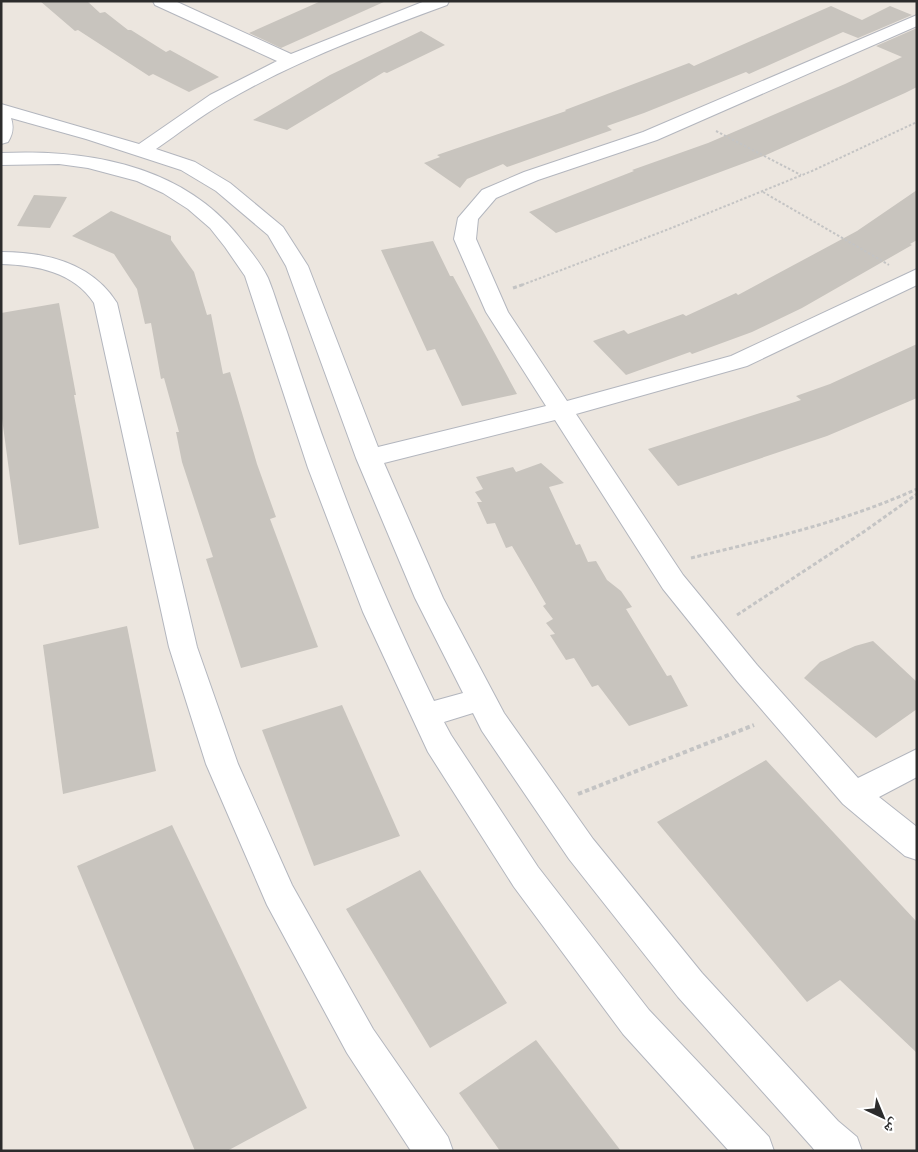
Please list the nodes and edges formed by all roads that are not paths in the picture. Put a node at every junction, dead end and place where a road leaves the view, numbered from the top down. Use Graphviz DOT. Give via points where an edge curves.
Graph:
graph roads {
  1 [pos="161,1"];
  2 [pos="441,1"];
  3 [pos="917,20"];
  4 [pos="292,61"];
  5 [pos="1,110"];
  6 [pos="1,118"];
  7 [pos="1,138"];
  8 [pos="141,151"];
  9 [pos="1,159"];
  10 [pos="276,231"];
  11 [pos="234,245"];
  12 [pos="1,258"];
  13 [pos="914,277"];
  14 [pos="560,411"];
  15 [pos="369,458"];
  16 [pos="481,699"];
  17 [pos="426,716"];
  18 [pos="917,762"];
  19 [pos="854,795"];
  20 [pos="917,846"];
  21 [pos="434,1151"];
  22 [pos="754,1151"];
  23 [pos="842,1151"];
  1 -- 4 [label="street"];
  2 -- 4 [label="street"];
  3 -- 14 [label="street" via="650,136 531,176 489,194 468,218 465,239 498,312"];
  4 -- 8 [label="street" via="188,117"];
  5 -- 8 [label="street"];
  6 -- 7 [label="street" via="4,128"];
  8 -- 10 [label="street" via="188,166 224,187"];
  9 -- 11 [label="street" via="54,158 122,168 159,182 190,201 217,224"];
  10 -- 11 [label="street"];
  10 -- 15 [label="street" via="297,266"];
  11 -- 17 [label="street" via="256,276 328,486 376,612"];
  12 -- 21 [label="street" via="42,262 68,270 88,283 103,299 184,647 222,764 289,912 360,1041"];
  13 -- 14 [label="street" via="738,361"];
  14 -- 15 [label="street"];
  14 -- 19 [label="street" via="662,566 712,631"];
  15 -- 16 [label="street" via="429,598"];
  16 -- 17 [label="street"];
  16 -- 23 [label="street" via="493,722 581,849 690,985"];
  17 -- 22 [label="street" via="439,743 526,877 636,1022"];
  18 -- 19 [label="street"];
  19 -- 20 [label="street"];
}
